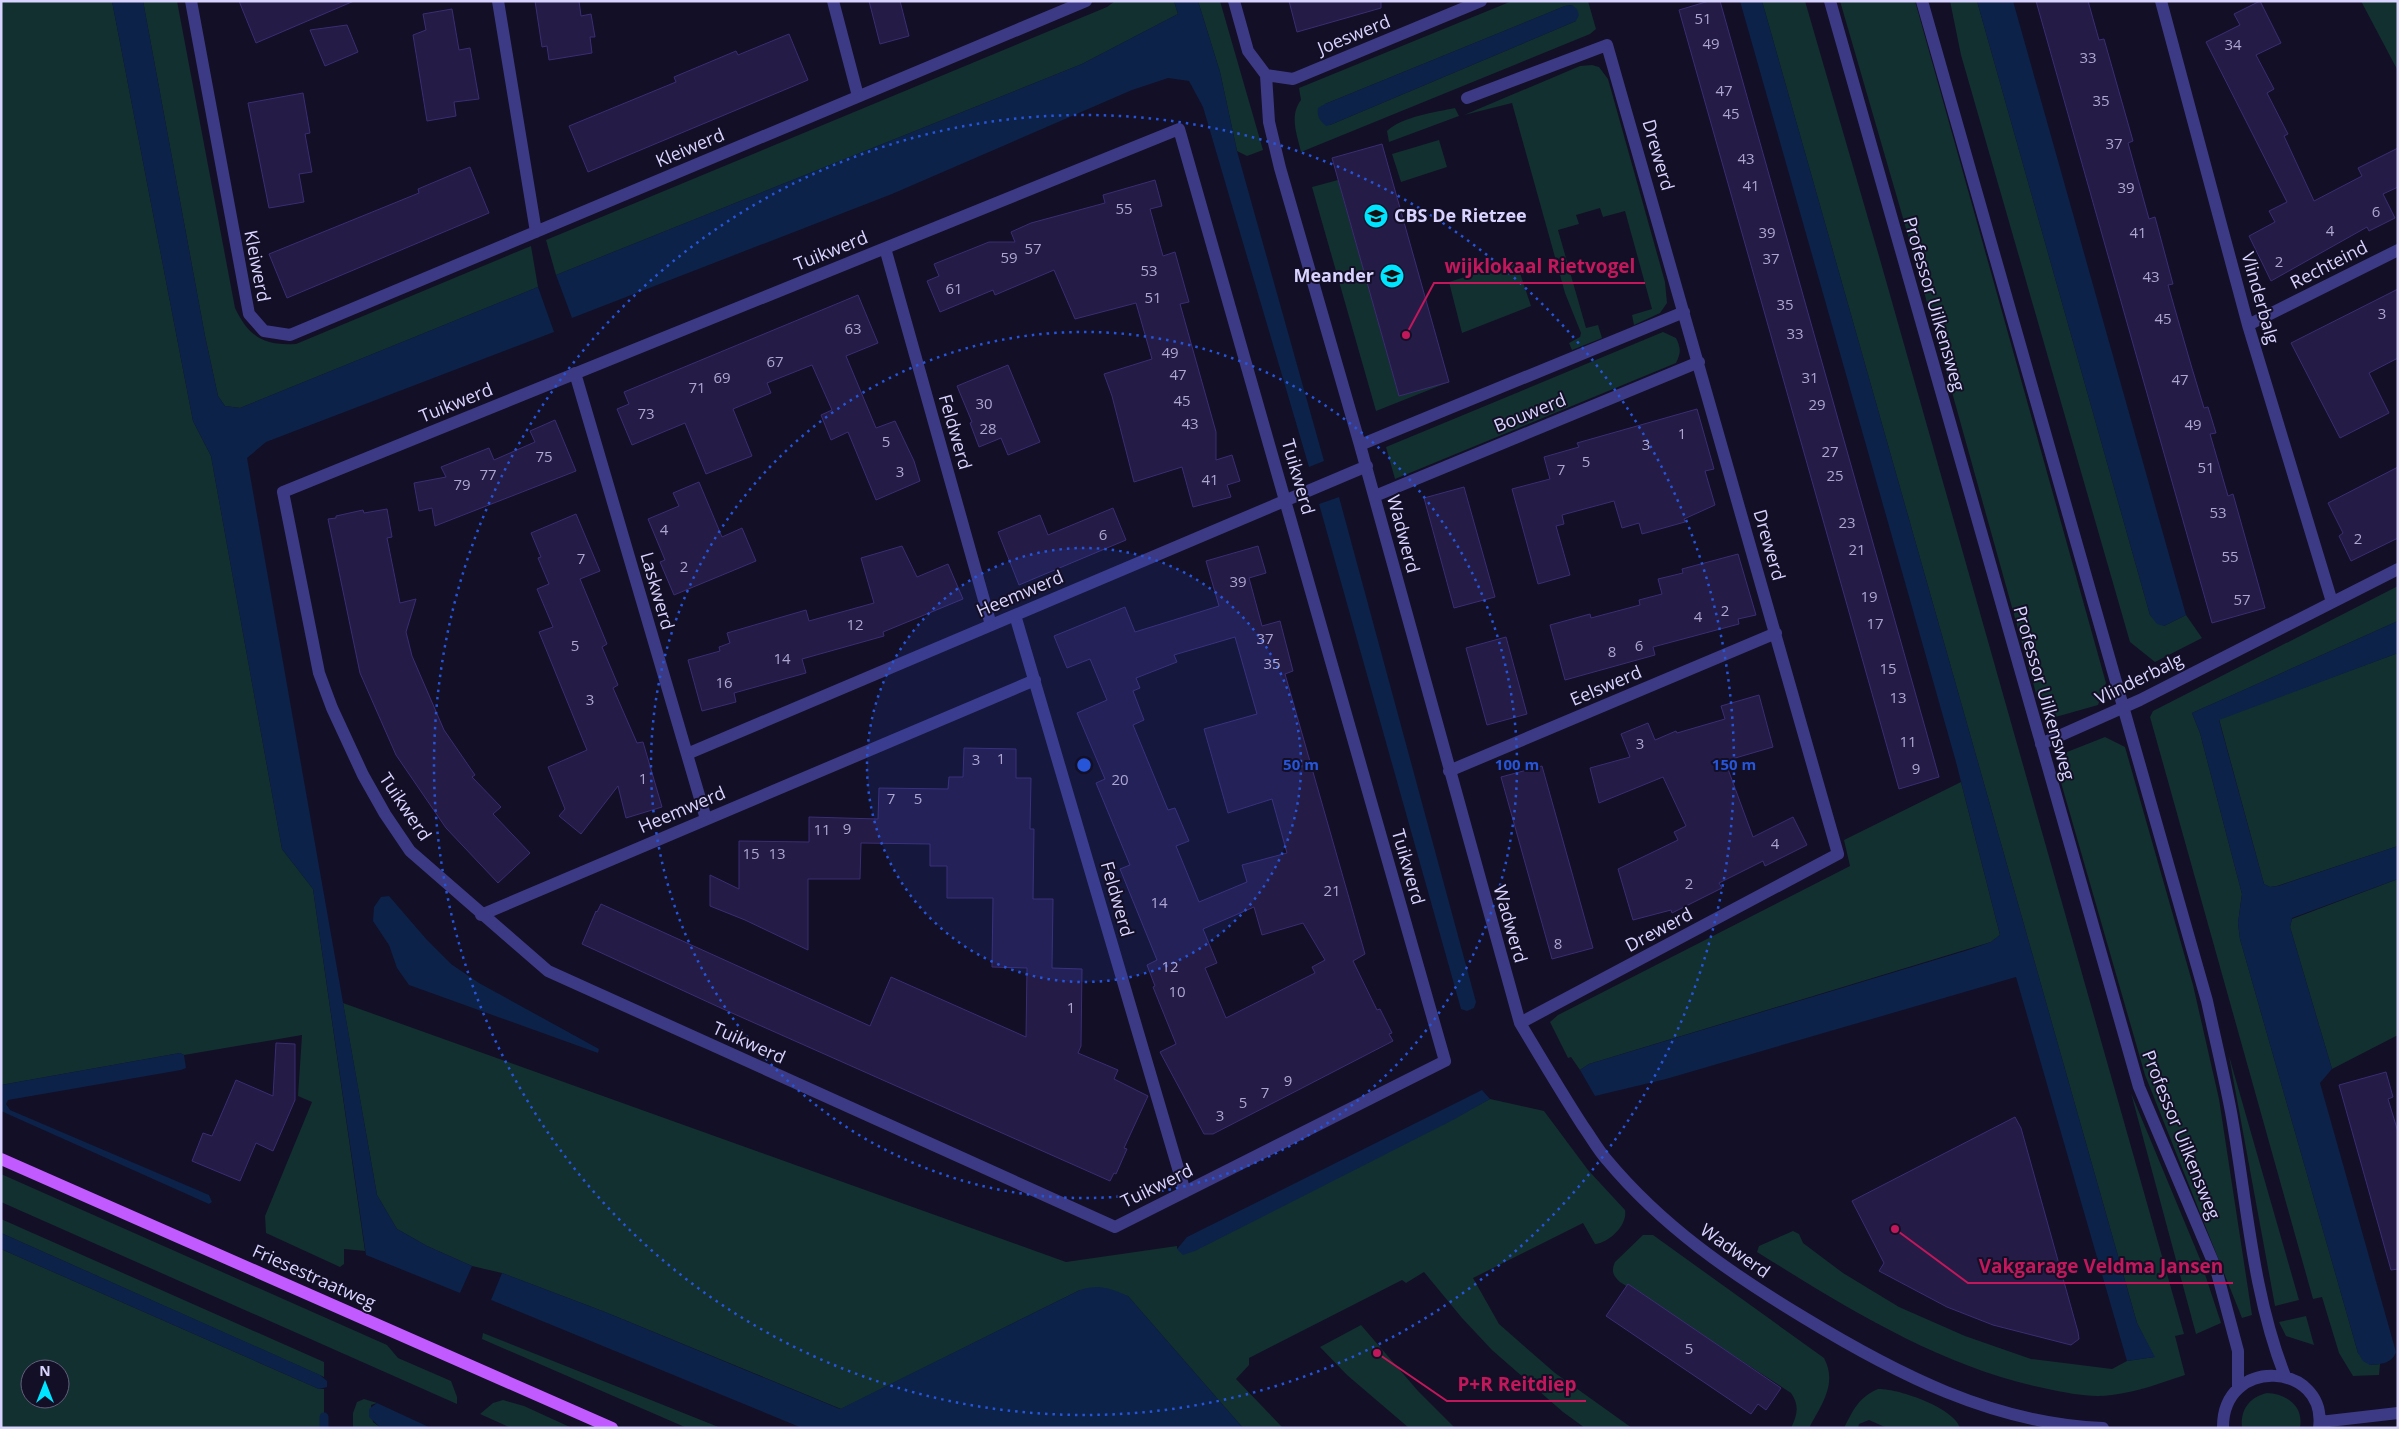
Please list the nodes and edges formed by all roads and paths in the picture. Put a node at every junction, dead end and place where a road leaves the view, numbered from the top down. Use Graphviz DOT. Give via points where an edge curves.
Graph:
graph roads {
  1 [pos="191,1"];
  2 [pos="498,1"];
  3 [pos="833,1"];
  4 [pos="1086,1"];
  5 [pos="1234,1"];
  6 [pos="1481,1"];
  7 [pos="1830,1"];
  8 [pos="1922,1"];
  9 [pos="2161,1"];
  10 [pos="1266,74"];
  11 [pos="858,96"];
  12 [pos="1467,98"];
  13 [pos="536,232"];
  14 [pos="885,248"];
  15 [pos="2398,250"];
  16 [pos="1684,312"];
  17 [pos="2248,325"];
  18 [pos="1699,362"];
  19 [pos="575,373"];
  20 [pos="1360,445"];
  21 [pos="1366,466"];
  22 [pos="1375,496"];
  23 [pos="1286,501"];
  24 [pos="2398,570"];
  25 [pos="2332,602"];
  26 [pos="1015,615"];
  27 [pos="991,626"];
  28 [pos="1776,633"];
  29 [pos="1034,680"];
  30 [pos="2124,707"];
  31 [pos="2041,744"];
  32 [pos="687,754"];
  33 [pos="1449,771"];
  34 [pos="706,819"];
  35 [pos="481,915"];
  36 [pos="1520,1023"];
  37 [pos="1,1159"];
  38 [pos="1185,1192"];
  39 [pos="2285,1376"];
  40 [pos="2238,1388"];
  41 [pos="2398,1413"];
  42 [pos="2320,1425"];
  43 [pos="612,1428"];
  44 [pos="2103,1428"];
  45 [pos="2223,1428"];
  1 -- 13 [label="street, Kleiwerd" via="248,314 264,331 290,335"];
  2 -- 13 [label="street"];
  3 -- 11 [label="street"];
  4 -- 11 [label="street, Kleiwerd"];
  5 -- 10 [label="street" via="1248,51"];
  6 -- 10 [label="street, Joeswerd" via="1292,79"];
  7 -- 31 [label="street, Professor Uilkensweg"];
  8 -- 30 [label="street, Professor Uilkensweg"];
  9 -- 17 [label="street, Vlinderbalg"];
  10 -- 20 [label="street, Wadwerd" via="1269,122"];
  11 -- 13 [label="street, Kleiwerd"];
  12 -- 16 [label="street, Drewerd" via="1607,45"];
  14 -- 19 [label="street, Tuikwerd"];
  14 -- 23 [label="street, Tuikwerd" via="1179,129"];
  14 -- 27 [label="street, Feldwerd"];
  15 -- 17 [label="street, Rechteind"];
  16 -- 18 [label="street, Drewerd"];
  16 -- 20 [label="street, Bouwerd"];
  17 -- 25 [label="street, Vlinderbalg"];
  18 -- 22 [label="street, Bouwerd"];
  18 -- 28 [label="street, Drewerd"];
  19 -- 32 [label="street, Laskwerd"];
  19 -- 35 [label="street, Tuikwerd" via="283,492 319,673 346,742 385,814 410,851"];
  20 -- 21 [label="street, Wadwerd"];
  21 -- 22 [label="street, Wadwerd"];
  21 -- 23 [label="street, Heemwerd"];
  22 -- 33 [label="street, Wadwerd"];
  23 -- 26 [label="street, Heemwerd"];
  23 -- 38 [label="street, Tuikwerd" via="1445,1061"];
  24 -- 25 [label="street, Vlinderbalg"];
  25 -- 30 [label="street, Vlinderbalg"];
  26 -- 27 [label="street, Heemwerd"];
  26 -- 29 [label="street, Feldwerd"];
  27 -- 32 [label="street, Heemwerd"];
  28 -- 33 [label="street, Eelswerd"];
  28 -- 36 [label="street, Drewerd" via="1838,854"];
  29 -- 34 [label="street, Heemwerd"];
  29 -- 38 [label="street, Feldwerd"];
  30 -- 31 [label="street, Vlinderbalg"];
  30 -- 39 [label="street, Professor Uilkensweg" via="2207,1000 2231,1113 2247,1230 2272,1344"];
  31 -- 40 [label="street, Professor Uilkensweg" via="2139,1087 2216,1268 2238,1351"];
  32 -- 34 [label="street, Laskwerd"];
  33 -- 36 [label="street, Wadwerd"];
  34 -- 35 [label="street, Heemwerd"];
  35 -- 38 [label="street, Tuikwerd" via="548,971 1115,1227"];
  36 -- 44 [label="street, Wadwerd" via="1558,1088 1606,1159 1655,1212 1701,1251 1864,1355 1953,1397 1985,1408 2059,1424"];
  37 -- 43 [label="main road, Friesestraatweg"];
  39 -- 40 [label="street" via="2252,1378"];
  39 -- 42 [label="street" via="2310,1393"];
  40 -- 45 [label="street" via="2225,1407"];
  41 -- 42 [label="street"];
}
